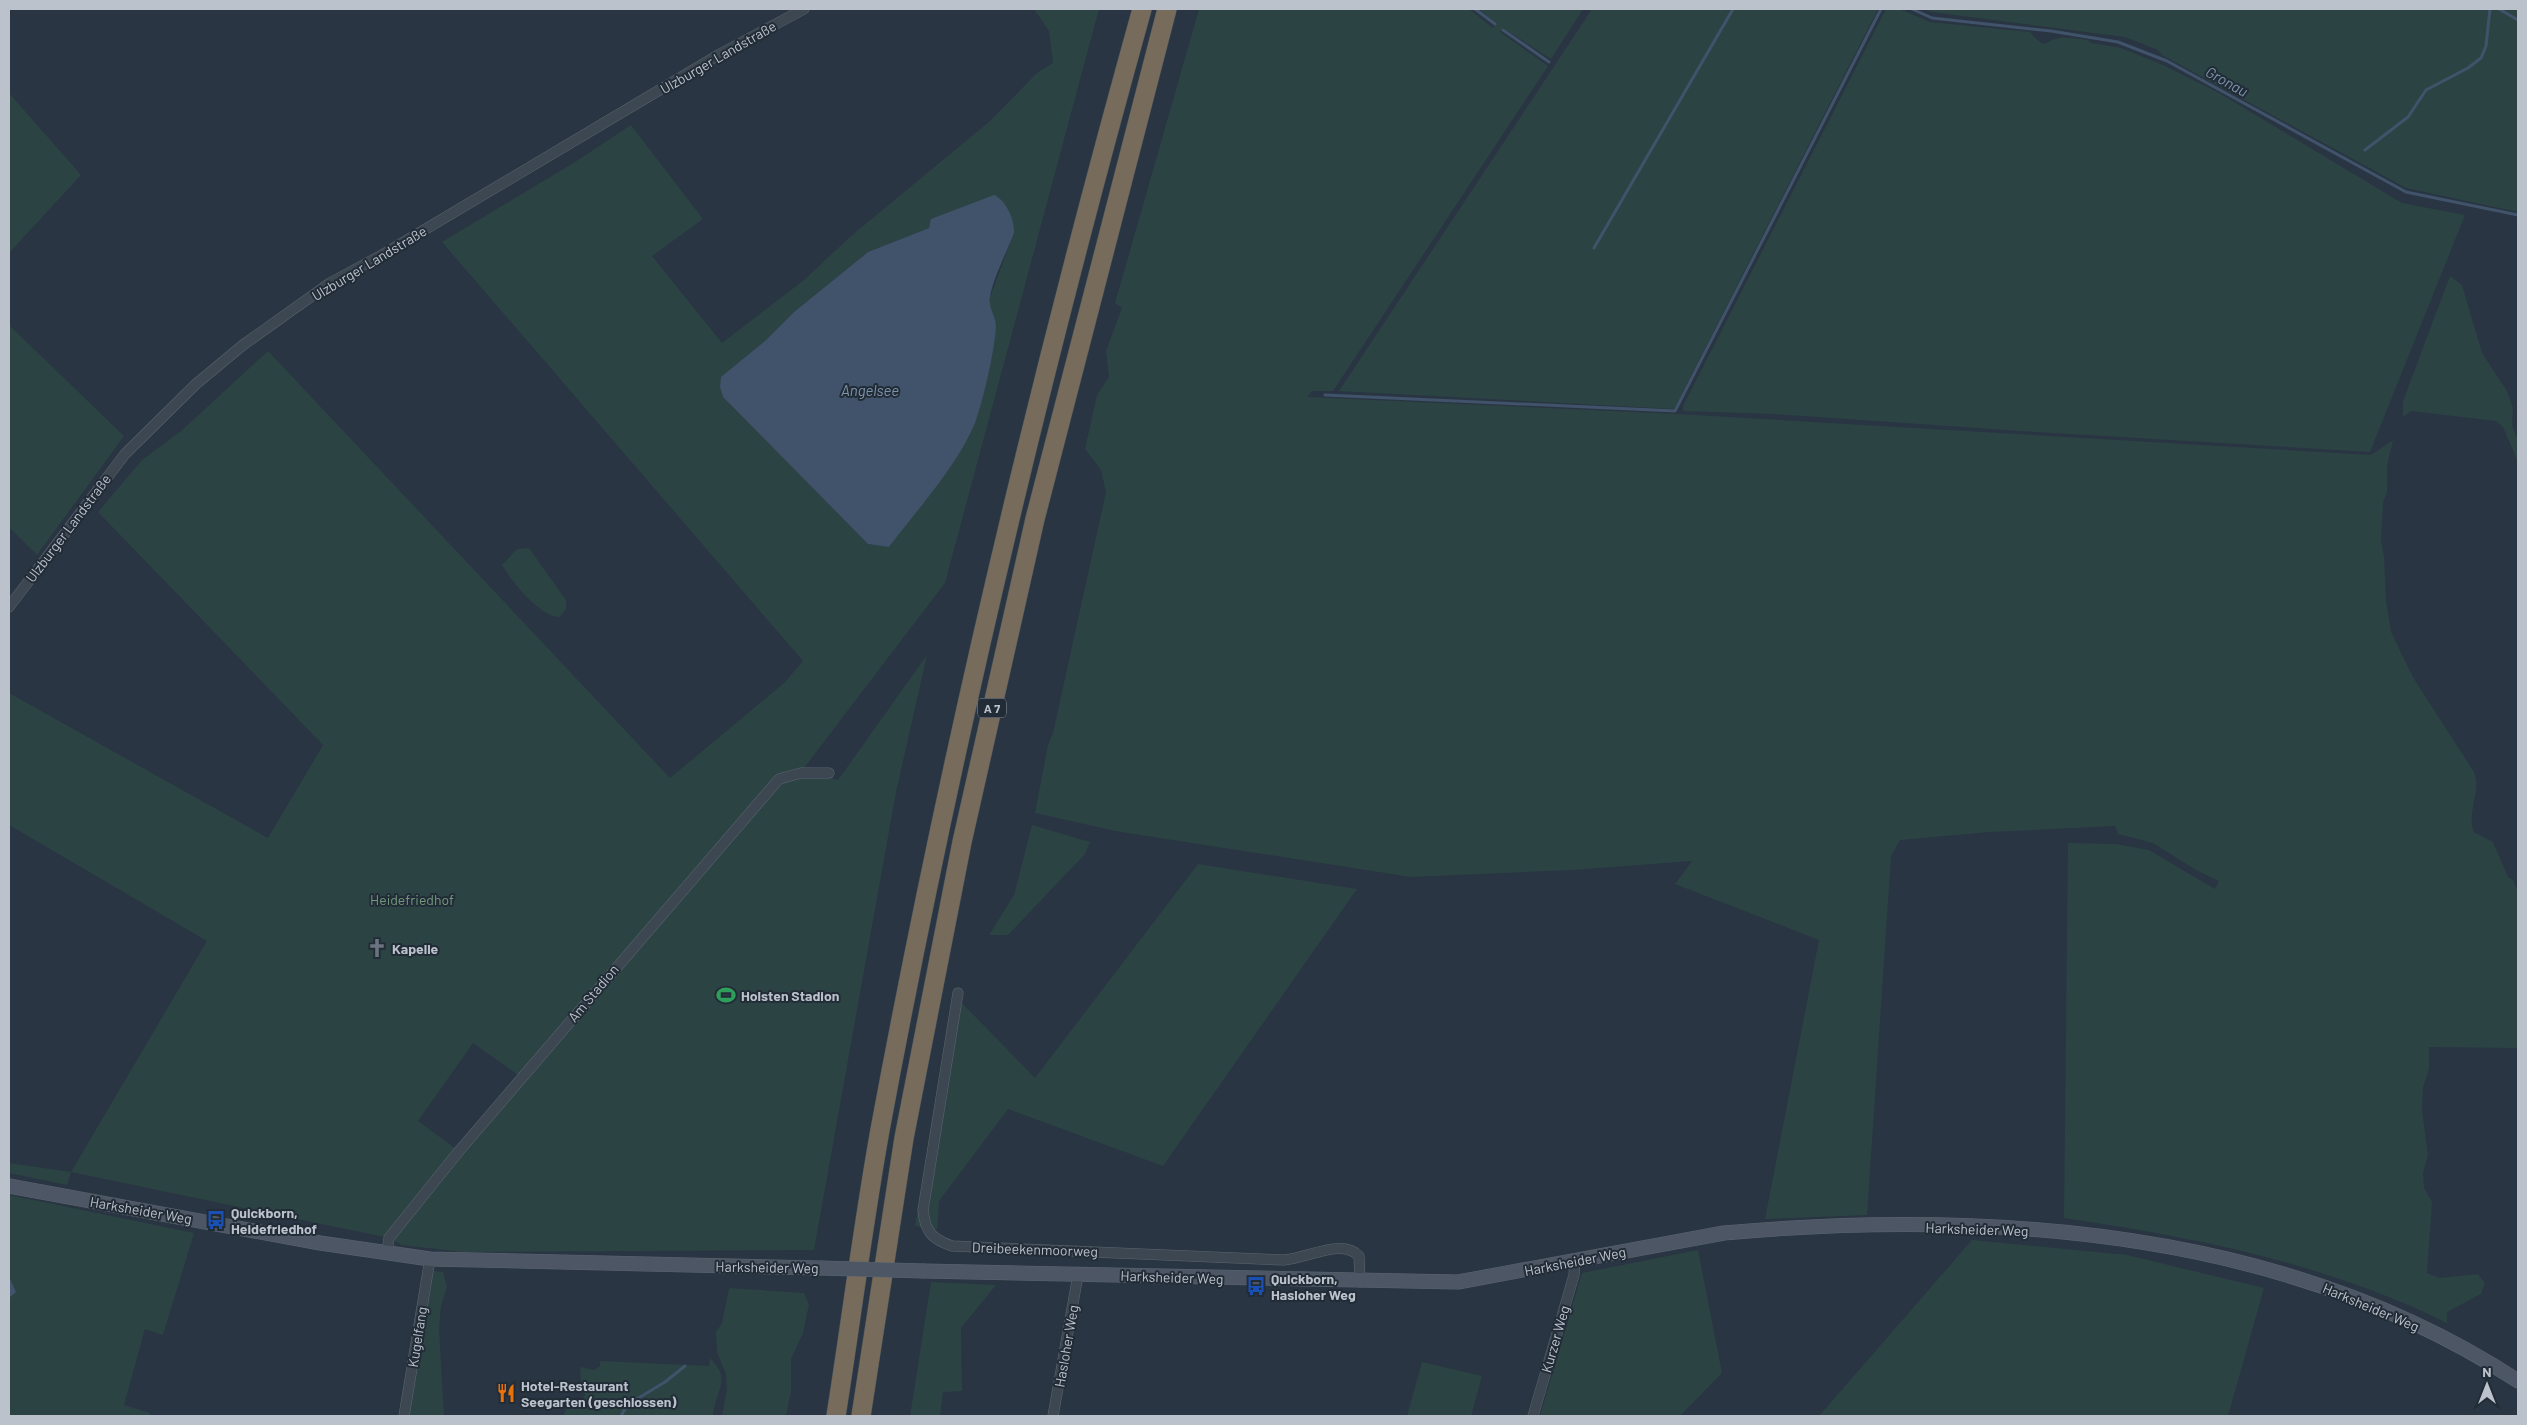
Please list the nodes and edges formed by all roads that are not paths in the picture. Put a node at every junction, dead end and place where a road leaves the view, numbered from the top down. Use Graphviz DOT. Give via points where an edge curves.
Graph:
graph roads {
  1 [pos="804,9"];
  2 [pos="1142,9"];
  3 [pos="1167,9"];
  4 [pos="9,607"];
  5 [pos="829,773"];
  6 [pos="958,993"];
  7 [pos="9,1186"];
  8 [pos="387,1252"];
  9 [pos="430,1259"];
  10 [pos="1575,1262"];
  11 [pos="1078,1276"];
  12 [pos="1360,1282"];
  13 [pos="2518,1381"];
  14 [pos="404,1416"];
  15 [pos="836,1416"];
  16 [pos="861,1416"];
  17 [pos="1053,1416"];
  18 [pos="1533,1416"];
  1 -- 4 [label="street, Ulzburger Landstraße" via="720,54 330,283 243,345 196,384 125,454"];
  2 -- 15 [label="highway, A 7" via="1050,352 937,838 880,1134"];
  3 -- 16 [label="highway, A 7" via="1040,500 962,842 906,1129"];
  5 -- 8 [label="street, Am Stadion" via="801,773 779,779 459,1151 390,1238"];
  6 -- 12 [label="street, Dreibeekenmoorweg" via="923,1210 928,1234 952,1246 1284,1260 1305,1258 1337,1247 1354,1250 1359,1256"];
  7 -- 8 [label="main road, Harksheider Weg"];
  8 -- 9 [label="main road, Harksheider Weg"];
  9 -- 11 [label="main road, Harksheider Weg, bridge"];
  9 -- 14 [label="street, Kugelfang"];
  10 -- 12 [label="main road, Harksheider Weg" via="1458,1282"];
  10 -- 13 [label="main road, Harksheider Weg" via="1724,1233 1813,1227 1975,1227 2134,1240 2270,1269 2358,1299 2435,1334"];
  10 -- 18 [label="street, Kurzer Weg"];
  11 -- 12 [label="main road, Harksheider Weg"];
  11 -- 17 [label="street, Hasloher Weg"];
}
